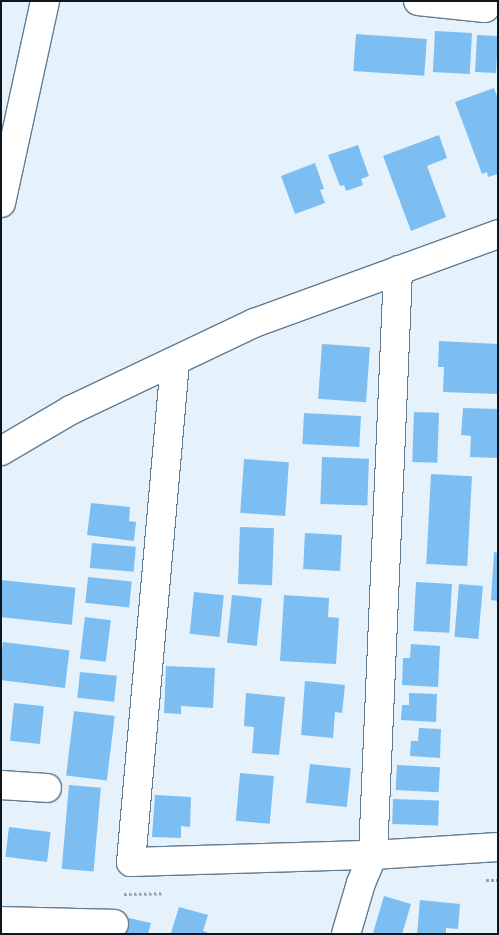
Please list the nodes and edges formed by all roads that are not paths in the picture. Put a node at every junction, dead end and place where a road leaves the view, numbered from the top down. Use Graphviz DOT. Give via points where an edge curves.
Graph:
graph roads {
  1 [pos="45,1"];
  2 [pos="418,1"];
  3 [pos="486,1"];
  4 [pos="1,203"];
  5 [pos="498,234"];
  6 [pos="398,271"];
  7 [pos="174,362"];
  8 [pos="1,451"];
  9 [pos="1,785"];
  10 [pos="47,788"];
  11 [pos="498,846"];
  12 [pos="373,855"];
  13 [pos="1,921"];
  14 [pos="114,924"];
  15 [pos="346,934"];
  1 -- 4 [label="street"];
  2 -- 3 [label="street" via="485,8"];
  5 -- 6 [label="street"];
  6 -- 7 [label="street" via="254,323"];
  6 -- 12 [label="street"];
  7 -- 8 [label="street" via="71,410"];
  7 -- 12 [label="street" via="131,862"];
  9 -- 10 [label="street"];
  11 -- 12 [label="street"];
  12 -- 15 [label="street" via="361,882"];
  13 -- 14 [label="street"];
}
